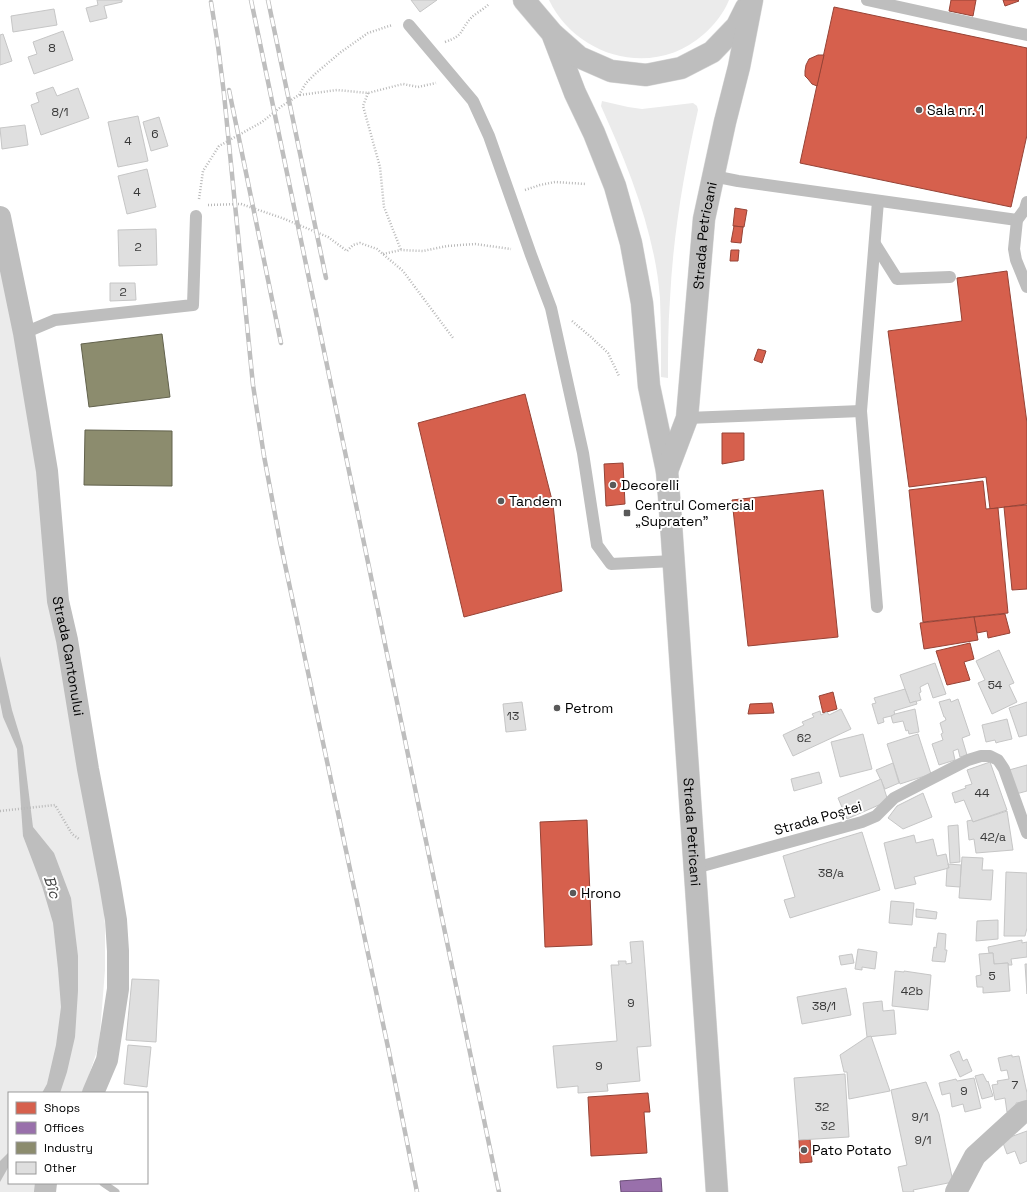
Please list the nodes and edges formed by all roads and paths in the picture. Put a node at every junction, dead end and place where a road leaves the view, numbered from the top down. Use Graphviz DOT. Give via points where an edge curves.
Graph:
graph roads {
  1 [pos="524,0"];
  2 [pos="533,0"];
  3 [pos="751,0"];
  4 [pos="867,0"];
  5 [pos="489,4"];
  6 [pos="409,25"];
  7 [pos="552,33"];
  8 [pos="1027,35"];
  9 [pos="428,48"];
  10 [pos="457,81"];
  11 [pos="368,93"];
  12 [pos="299,95"];
  13 [pos="713,176"];
  14 [pos="586,184"];
  15 [pos="509,192"];
  16 [pos="878,201"];
  17 [pos="1027,202"];
  18 [pos="197,210"];
  19 [pos="0,217"];
  20 [pos="1017,220"];
  21 [pos="875,244"];
  22 [pos="401,250"];
  23 [pos="383,254"];
  24 [pos="531,255"];
  25 [pos="950,277"];
  26 [pos="1027,287"];
  27 [pos="551,308"];
  28 [pos="24,333"];
  29 [pos="453,338"];
  30 [pos="619,376"];
  31 [pos="861,411"];
  32 [pos="687,418"];
  33 [pos="667,471"];
  34 [pos="674,561"];
  35 [pos="877,607"];
  36 [pos="0,811"];
  37 [pos="1027,833"];
  38 [pos="82,841"];
  39 [pos="695,868"];
  40 [pos="93,1092"];
  41 [pos="1027,1111"];
  42 [pos="717,1192"];
  43 [pos="956,1192"];
  1 -- 7 [label="main road"];
  2 -- 7 [label="main road"];
  3 -- 7 [label="main road" via="737,26 712,52 681,68 646,75 611,71 579,57"];
  3 -- 13 [label="main road, Strada Petricani" via="739,67"];
  4 -- 8 [label="lane"];
  5 -- 9 [label="path" via="472,17 456,38"];
  6 -- 9 [label="lane"];
  6 -- 12 [label="path" via="389,26 368,33 316,73"];
  7 -- 33 [label="main road, Strada Petricani" via="612,179 632,243 642,302 649,386"];
  9 -- 10 [label="lane"];
  10 -- 11 [label="path" via="418,87 402,84"];
  10 -- 15 [label="lane" via="473,100"];
  11 -- 12 [label="path" via="337,90"];
  11 -- 22 [label="path" via="363,106 380,167 384,207"];
  12 -- 18 [label="path" via="262,122 220,146 203,171"];
  13 -- 16 [label="lane"];
  13 -- 32 [label="main road, Strada Petricani" via="704,219"];
  14 -- 15 [label="path" via="555,182"];
  15 -- 24 [label="lane"];
  16 -- 20 [label="lane"];
  16 -- 21 [label="lane"];
  17 -- 20 [label="lane" via="1026,209"];
  18 -- 23 [label="path" via="242,204 328,238 347,251 360,243"];
  18 -- 28 [label="lane" via="193,306 55,320"];
  19 -- 28 [label="main road, Strada Cantonului"];
  20 -- 26 [label="lane" via="1014,248"];
  21 -- 25 [label="lane" via="897,279"];
  21 -- 31 [label="lane"];
  22 -- 23 [label="path"];
  22 -- 24 [label="path" via="423,251 475,244 518,250"];
  23 -- 29 [label="path" via="403,270"];
  24 -- 27 [label="lane"];
  27 -- 30 [label="path" via="569,319 608,353"];
  27 -- 34 [label="lane" via="583,453 597,545 611,564"];
  28 -- 40 [label="main road, Strada Cantonului" via="46,471 58,601 116,920 118,990 107,1060"];
  31 -- 32 [label="lane"];
  31 -- 35 [label="lane"];
  32 -- 33 [label="main road, Strada Petricani"];
  33 -- 34 [label="main road, Strada Petricani"];
  34 -- 39 [label="main road, Strada Petricani"];
  36 -- 38 [label="path" via="55,805 72,834"];
  37 -- 39 [label="lane, Strada Poștei" via="1004,769 998,760 990,756 981,756 894,798 876,816 862,822"];
  39 -- 42 [label="main road, Strada Petricani"];
  41 -- 43 [label="main road" via="975,1156"];
}
